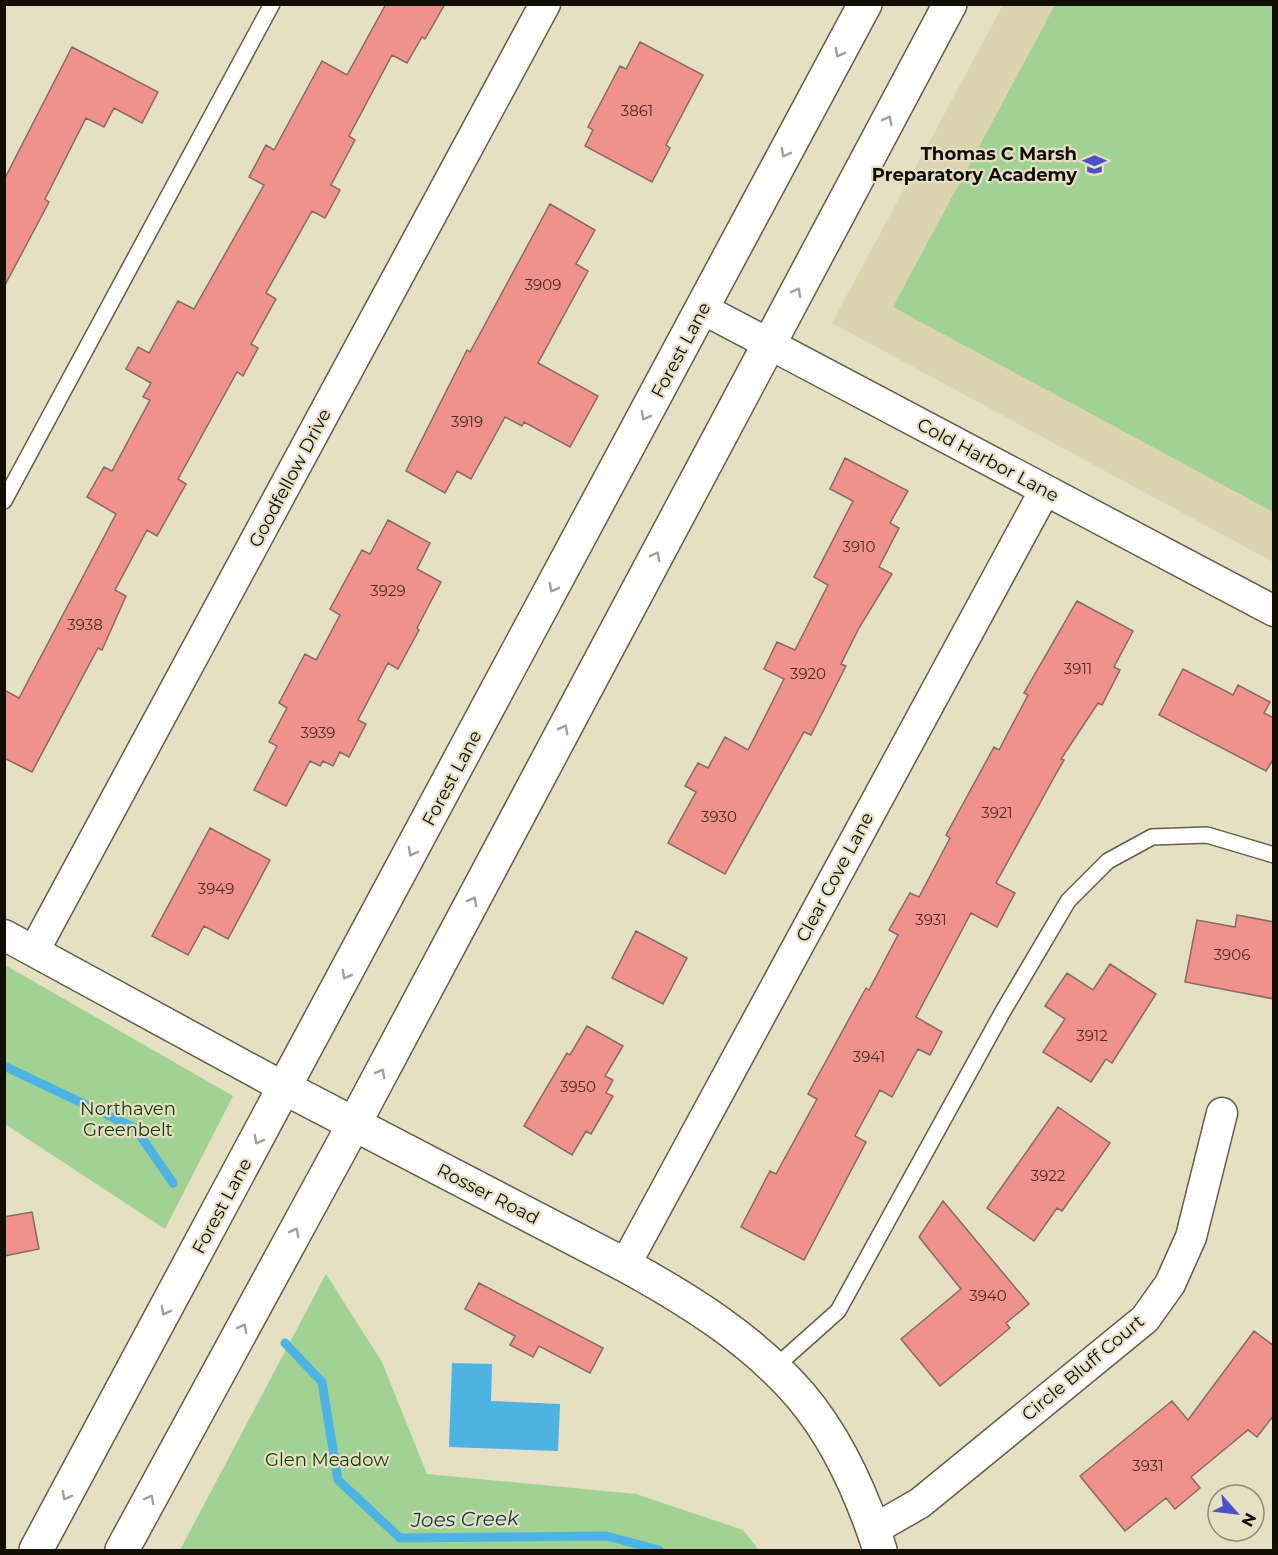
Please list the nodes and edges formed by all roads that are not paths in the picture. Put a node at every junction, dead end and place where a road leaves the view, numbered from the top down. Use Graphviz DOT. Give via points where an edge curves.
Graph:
graph roads {
  1 [pos="272,4"];
  2 [pos="545,4"];
  3 [pos="865,4"];
  4 [pos="950,4"];
  5 [pos="703,309"];
  6 [pos="769,344"];
  7 [pos="1045,490"];
  8 [pos="4,501"];
  9 [pos="1274,610"];
  10 [pos="1274,855"];
  11 [pos="4,935"];
  12 [pos="34,951"];
  13 [pos="285,1088"];
  14 [pos="1222,1113"];
  15 [pos="354,1125"];
  16 [pos="625,1265"];
  17 [pos="774,1368"];
  18 [pos="877,1540"];
  19 [pos="36,1551"];
  20 [pos="122,1551"];
  1 -- 8 [label="lane"];
  2 -- 12 [label="street, Goodfellow Drive"];
  3 -- 5 [label="main road, Forest Lane, one-way"];
  6 -- 4 [label="main road, one-way"];
  5 -- 6 [label="street, Cold Harbor Lane"];
  5 -- 13 [label="main road, Forest Lane, one-way"];
  6 -- 7 [label="street, Cold Harbor Lane"];
  15 -- 6 [label="main road, one-way"];
  7 -- 9 [label="street, Cold Harbor Lane"];
  7 -- 16 [label="street, Clear Cove Lane"];
  10 -- 17 [label="lane" via="1207,835 1152,837 1108,861 1068,901 838,1311"];
  11 -- 12 [label="street, Rosser Road"];
  12 -- 13 [label="street, Rosser Road"];
  13 -- 15 [label="main road, Rosser Road"];
  13 -- 19 [label="main road, Forest Lane, one-way"];
  14 -- 18 [label="street, Circle Bluff Court" via="1191,1237 1170,1284 1146,1319"];
  15 -- 16 [label="main road, Rosser Road"];
  20 -- 15 [label="main road, one-way"];
  16 -- 17 [label="main road, Rosser Road" via="727,1328"];
  17 -- 18 [label="main road, Rosser Road" via="820,1421 846,1467"];
}
